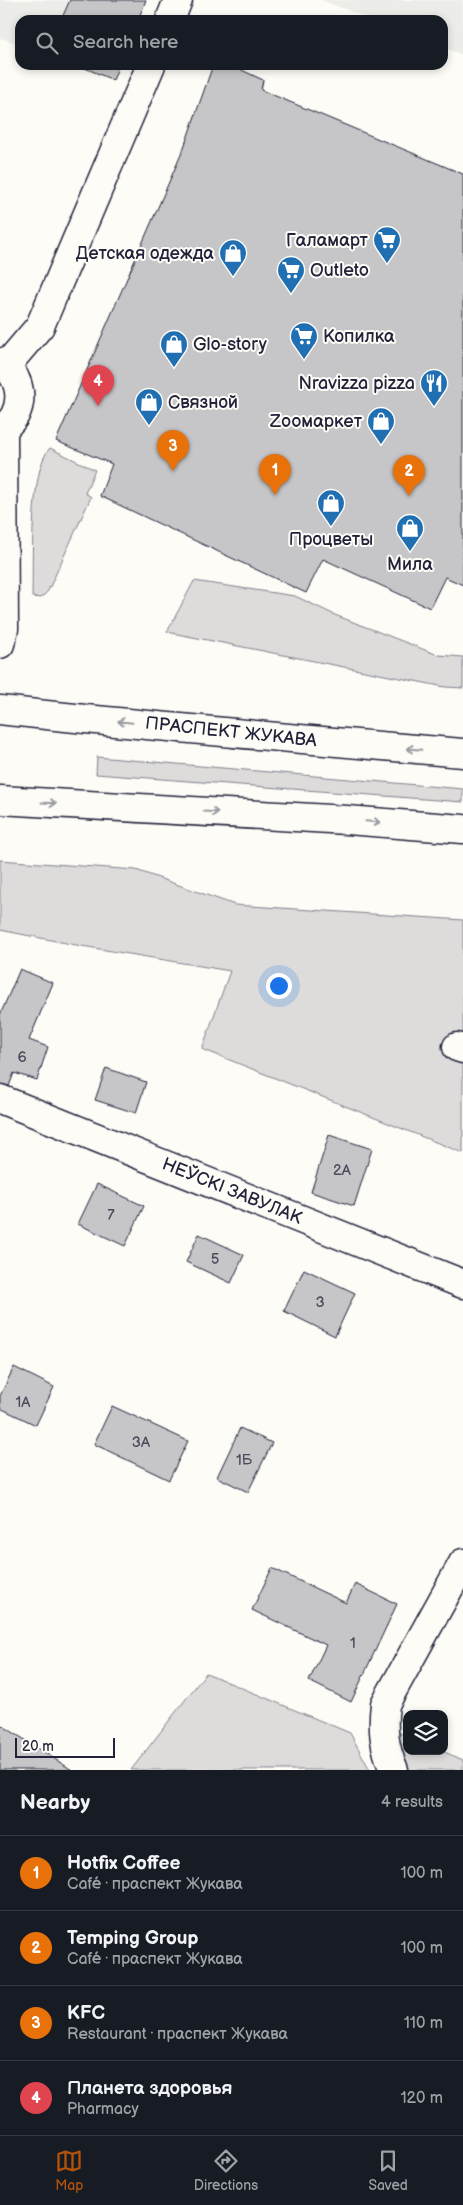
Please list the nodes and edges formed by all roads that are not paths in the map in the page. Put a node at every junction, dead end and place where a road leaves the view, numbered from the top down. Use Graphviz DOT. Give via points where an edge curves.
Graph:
graph roads {
  1 [pos="178,0"];
  2 [pos="172,15"];
  3 [pos="149,70"];
  4 [pos="3,364"];
  5 [pos="2,431"];
  6 [pos="0,644"];
  7 [pos="0,710"];
  8 [pos="463,753"];
  9 [pos="0,800"];
  10 [pos="463,829"];
  11 [pos="0,1099"];
  12 [pos="463,1284"];
  13 [pos="463,1563"];
  14 [pos="394,1770"];
  1 -- 2 [label="street"];
  3 -- 4 [label="street" via="40,326"];
  4 -- 5 [label="street" via="18,383 20,393 14,415"];
  5 -- 6 [label="street" via="4,630"];
  8 -- 7 [label="street, ПРАСПЕКТ ЖУКАВА, one-way"];
  9 -- 10 [label="street, one-way"];
  11 -- 12 [label="street, НЕЎСКІ ЗАВУЛАК"];
  13 -- 14 [label="street" via="385,1704 382,1728"];
}
